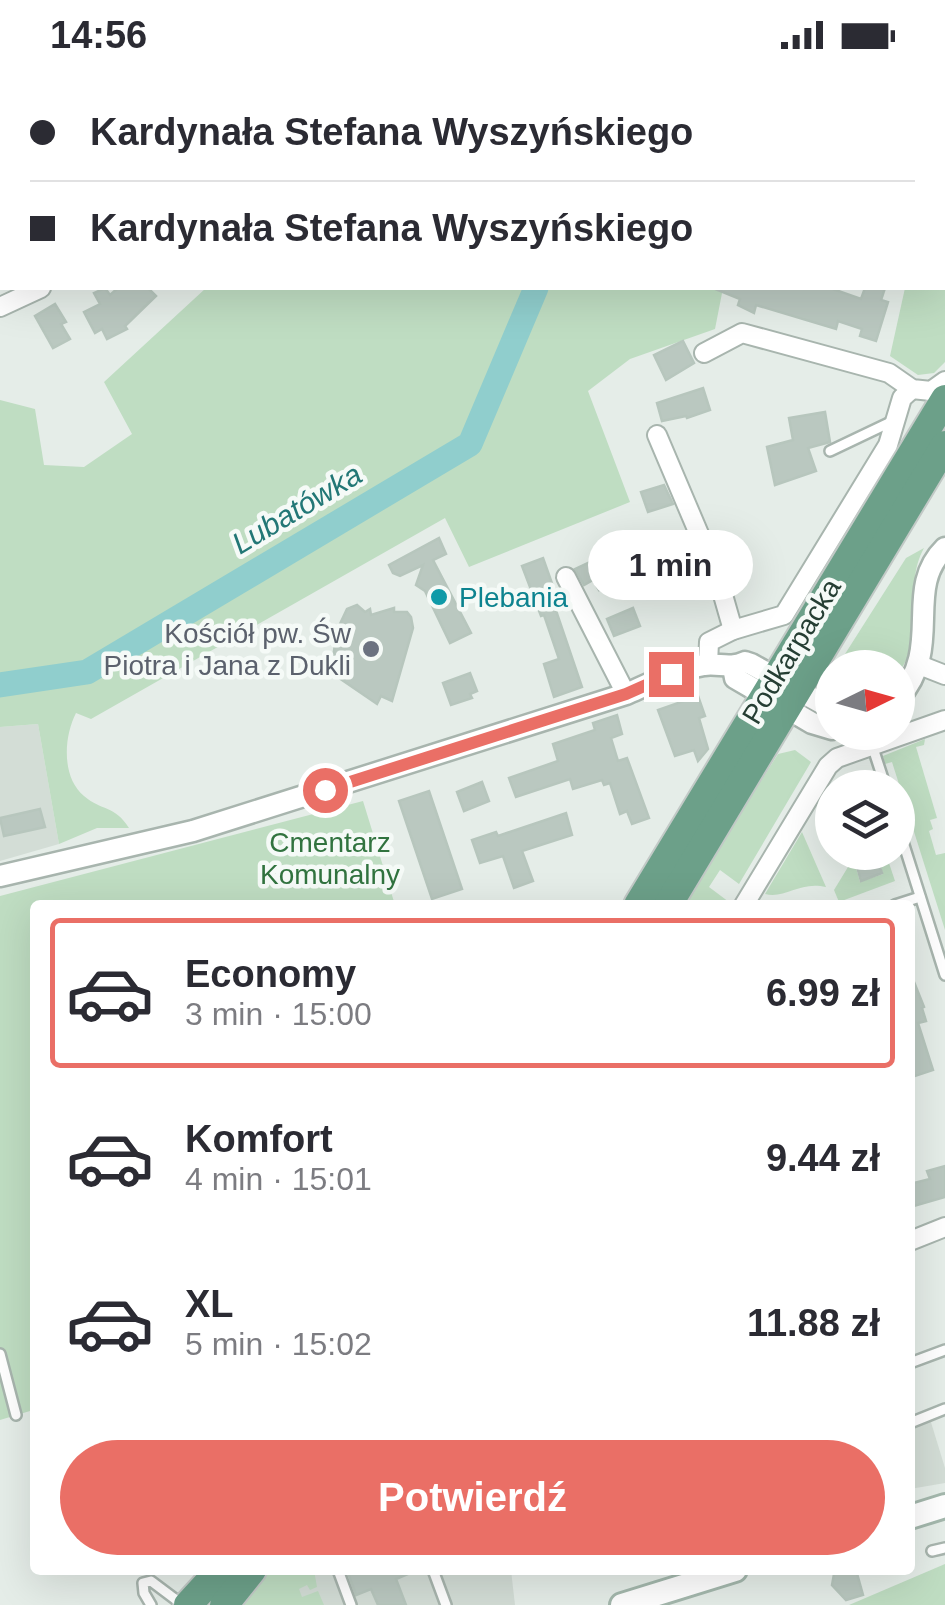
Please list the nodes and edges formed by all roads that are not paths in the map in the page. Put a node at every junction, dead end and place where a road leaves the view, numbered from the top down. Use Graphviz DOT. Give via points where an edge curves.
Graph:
graph roads {
  1 [pos="36,290"];
  2 [pos="0,306"];
  3 [pos="704,353"];
  4 [pos="945,382"];
  5 [pos="912,390"];
  6 [pos="945,399"];
  7 [pos="896,419"];
  8 [pos="658,435"];
  9 [pos="945,445"];
  10 [pos="830,451"];
  11 [pos="945,548"];
  12 [pos="566,577"];
  13 [pos="733,630"];
  14 [pos="708,664"];
  15 [pos="922,666"];
  16 [pos="945,675"];
  17 [pos="915,678"];
  18 [pos="781,693"];
  19 [pos="626,694"];
  20 [pos="815,704"];
  21 [pos="945,720"];
  22 [pos="815,724"];
  23 [pos="915,731"];
  24 [pos="860,750"];
  25 [pos="912,870"];
  26 [pos="0,876"];
  27 [pos="920,897"];
  28 [pos="641,900"];
  29 [pos="671,900"];
  30 [pos="747,900"];
  31 [pos="911,900"];
  32 [pos="940,946"];
  33 [pos="945,975"];
  34 [pos="945,1228"];
  35 [pos="915,1239"];
  36 [pos="945,1350"];
  37 [pos="0,1354"];
  38 [pos="915,1361"];
  39 [pos="945,1409"];
  40 [pos="16,1415"];
  41 [pos="915,1420"];
  42 [pos="945,1506"];
  43 [pos="915,1515"];
  44 [pos="945,1548"];
  45 [pos="932,1551"];
  46 [pos="215,1575"];
  47 [pos="248,1575"];
  48 [pos="340,1575"];
  49 [pos="435,1575"];
  50 [pos="720,1575"];
  51 [pos="151,1605"];
  52 [pos="185,1605"];
  53 [pos="224,1605"];
  54 [pos="351,1605"];
  55 [pos="446,1605"];
  56 [pos="622,1605"];
  1 -- 2 [label="street"];
  3 -- 5 [label="street" via="742,334 888,373"];
  4 -- 5 [label="street" via="931,391"];
  5 -- 7 [label="street, Podkarpacka"];
  6 -- 18 [label="main road, Podkarpacka"];
  7 -- 10 [label="lane"];
  7 -- 13 [label="street, Podkarpacka" via="888,445 784,615"];
  8 -- 13 [label="street"];
  9 -- 18 [label="main road, Podkarpacka"];
  11 -- 15 [label="street" via="929,571"];
  12 -- 19 [label="street"];
  13 -- 14 [label="street" via="709,642"];
  14 -- 18 [label="street" via="745,662"];
  14 -- 19 [label="street"];
  15 -- 16 [label="street"];
  15 -- 17 [label="street"];
  18 -- 20 [label="street"];
  18 -- 22 [label="street"];
  18 -- 28 [label="main road, Podkarpacka"];
  18 -- 29 [label="main road, Podkarpacka"];
  19 -- 26 [label="street" via="210,826"];
  21 -- 23 [label="street"];
  24 -- 30 [label="street" via="828,766"];
  25 -- 27 [label="lane"];
  27 -- 31 [label="lane"];
  27 -- 32 [label="lane"];
  32 -- 33 [label="lane"];
  34 -- 35 [label="street"];
  36 -- 38 [label="lane"];
  37 -- 40 [label="lane"];
  39 -- 41 [label="lane"];
  42 -- 43 [label="main road"];
  44 -- 45 [label="lane"];
  46 -- 52 [label="main road"];
  47 -- 53 [label="main road"];
  48 -- 54 [label="lane"];
  49 -- 55 [label="lane"];
  50 -- 56 [label="main road"];
  51 -- 52 [label="lane" via="143,1583 151,1581"];
}
